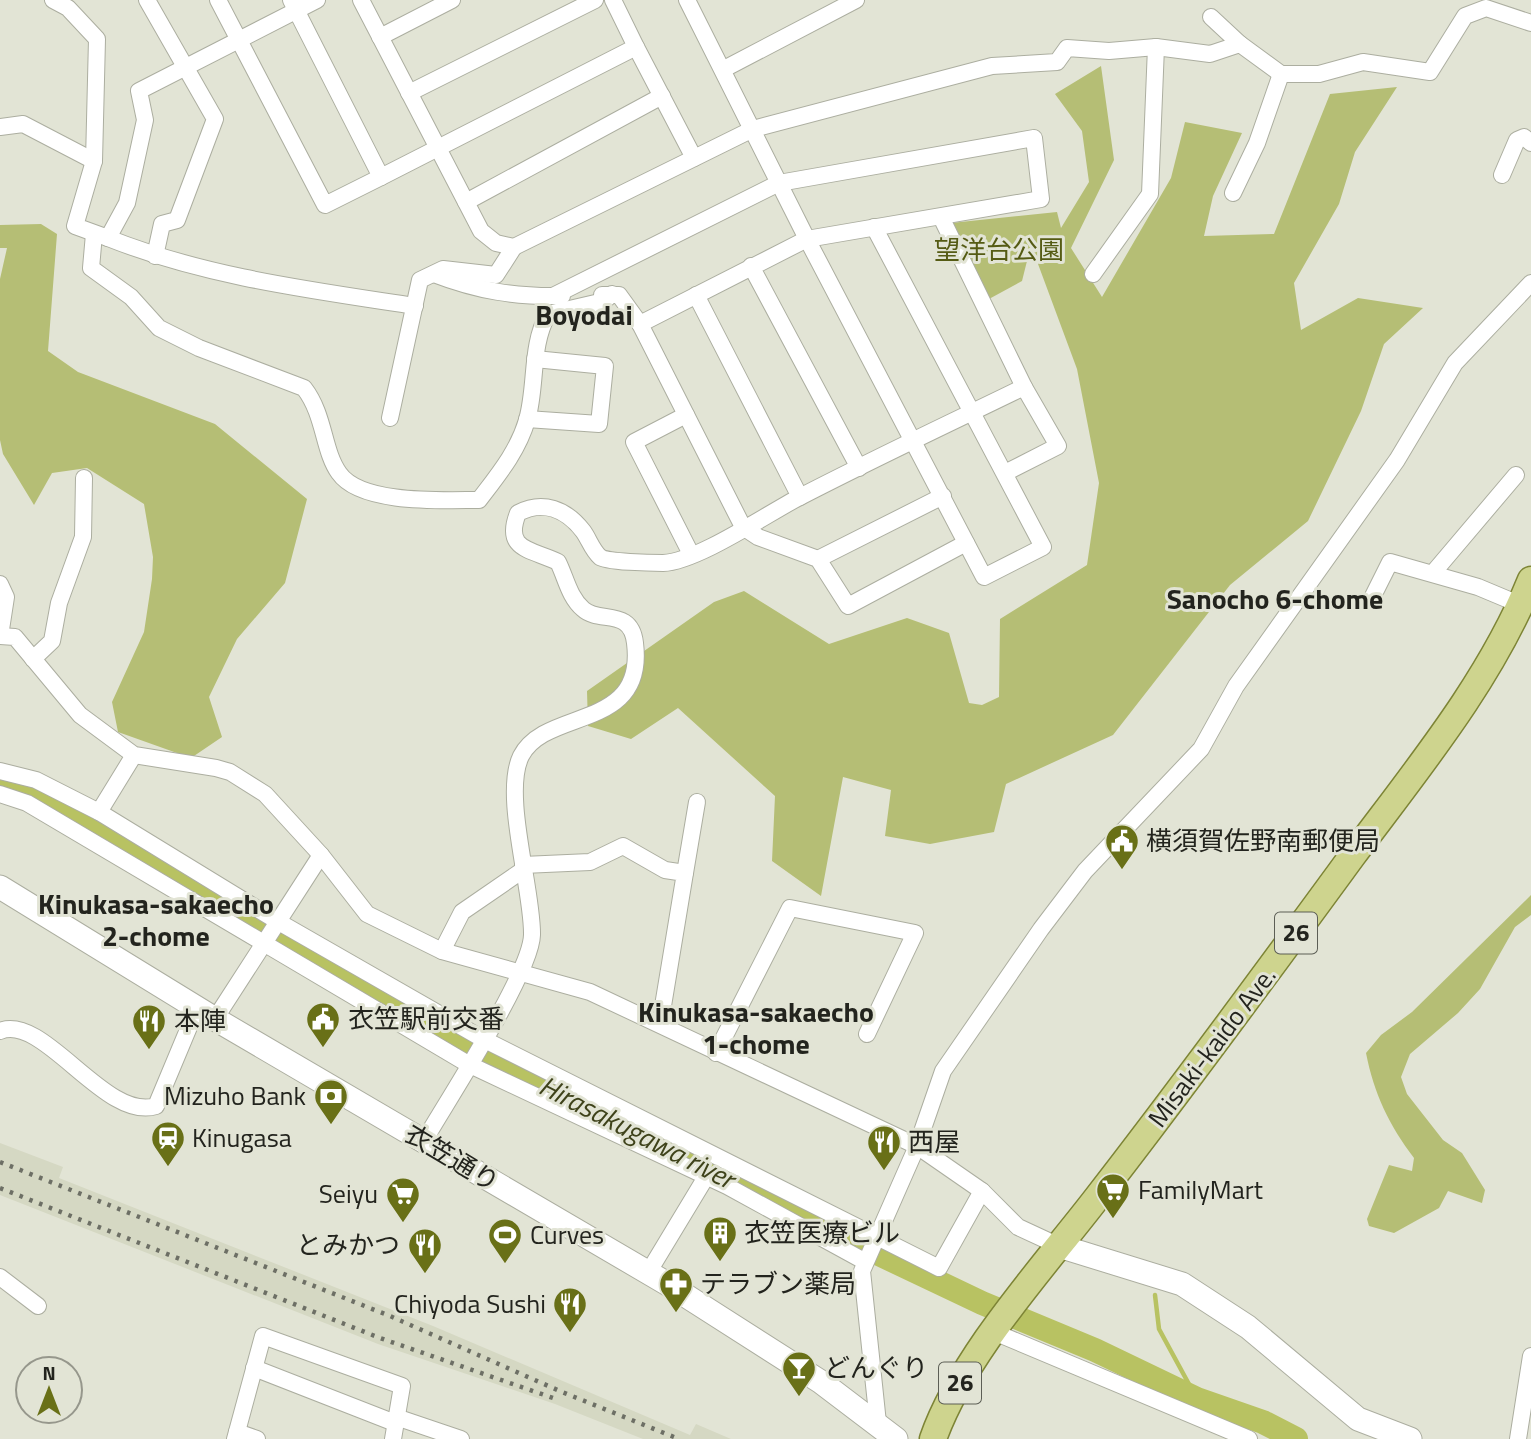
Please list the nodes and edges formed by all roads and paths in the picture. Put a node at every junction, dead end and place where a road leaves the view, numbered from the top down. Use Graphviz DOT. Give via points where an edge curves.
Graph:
graph roads {
  1 [pos="82,0"];
  2 [pos="147,0"];
  3 [pos="218,0"];
  4 [pos="317,0"];
  5 [pos="361,0"];
  6 [pos="452,0"];
  7 [pos="595,0"];
  8 [pos="613,0"];
  9 [pos="687,0"];
  10 [pos="856,0"];
  11 [pos="60,4"];
  12 [pos="294,5"];
  13 [pos="1211,17"];
  14 [pos="1531,23"];
  15 [pos="380,37"];
  16 [pos="238,38"];
  17 [pos="1240,44"];
  18 [pos="636,47"];
  19 [pos="1156,47"];
  20 [pos="185,68"];
  21 [pos="724,69"];
  22 [pos="1281,74"];
  23 [pos="409,93"];
  24 [pos="662,96"];
  25 [pos="0,127"];
  26 [pos="753,129"];
  27 [pos="1531,143"];
  28 [pos="437,148"];
  29 [pos="694,158"];
  30 [pos="94,161"];
  31 [pos="1502,175"];
  32 [pos="381,177"];
  33 [pos="779,183"];
  34 [pos="1233,194"];
  35 [pos="466,202"];
  36 [pos="941,217"];
  37 [pos="874,227"];
  38 [pos="101,236"];
  39 [pos="807,239"];
  40 [pos="514,247"];
  41 [pos="155,256"];
  42 [pos="751,266"];
  43 [pos="432,273"];
  44 [pos="1093,274"];
  45 [pos="1531,282"];
  46 [pos="611,294"];
  47 [pos="696,295"];
  48 [pos="553,296"];
  49 [pos="415,306"];
  50 [pos="640,324"];
  51 [pos="535,359"];
  52 [pos="1024,387"];
  53 [pos="970,414"];
  54 [pos="686,415"];
  55 [pos="390,418"];
  56 [pos="527,419"];
  57 [pos="912,441"];
  58 [pos="859,468"];
  59 [pos="1005,473"];
  60 [pos="1516,475"];
  61 [pos="84,478"];
  62 [pos="943,496"];
  63 [pos="800,497"];
  64 [pos="743,527"];
  65 [pos="965,543"];
  66 [pos="691,554"];
  67 [pos="818,559"];
  68 [pos="1433,573"];
  69 [pos="1531,580"];
  70 [pos="0,584"];
  71 [pos="1373,596"];
  72 [pos="1521,605"];
  73 [pos="0,636"];
  74 [pos="33,659"];
  75 [pos="134,755"];
  76 [pos="0,771"];
  77 [pos="0,794"];
  78 [pos="697,803"];
  79 [pos="99,812"];
  80 [pos="321,855"];
  81 [pos="523,868"];
  82 [pos="685,873"];
  83 [pos="0,887"];
  84 [pos="276,921"];
  85 [pos="262,941"];
  86 [pos="442,951"];
  87 [pos="521,972"];
  88 [pos="206,1014"];
  89 [pos="660,1024"];
  90 [pos="0,1031"];
  91 [pos="867,1034"];
  92 [pos="482,1039"];
  93 [pos="716,1053"];
  94 [pos="469,1064"];
  95 [pos="424,1141"];
  96 [pos="917,1146"];
  97 [pos="706,1177"];
  98 [pos="982,1191"];
  99 [pos="878,1238"];
  100 [pos="1059,1246"];
  101 [pos="865,1261"];
  102 [pos="649,1273"];
  103 [pos="0,1277"];
  104 [pos="38,1306"];
  105 [pos="995,1331"];
  106 [pos="1530,1363"];
  107 [pos="254,1368"];
  108 [pos="877,1423"];
  109 [pos="395,1426"];
  110 [pos="236,1435"];
  111 [pos="1238,1437"];
  112 [pos="257,1439"];
  113 [pos="461,1439"];
  114 [pos="896,1439"];
  115 [pos="933,1439"];
  116 [pos="1410,1439"];
  117 [pos="1518,1439"];
  1 -- 11 [label="street"];
  2 -- 20 [label="street"];
  3 -- 16 [label="street"];
  4 -- 12 [label="street"];
  5 -- 15 [label="street"];
  6 -- 15 [label="street"];
  7 -- 23 [label="street"];
  8 -- 18 [label="street"];
  9 -- 21 [label="street"];
  10 -- 21 [label="street"];
  11 -- 30 [label="street" via="97,38"];
  12 -- 16 [label="street"];
  12 -- 32 [label="street"];
  13 -- 17 [label="street"];
  14 -- 22 [label="street" via="1486,8 1465,16 1430,72 1363,62 1319,74"];
  15 -- 23 [label="street"];
  16 -- 20 [label="street"];
  16 -- 32 [label="street" via="325,205"];
  17 -- 19 [label="street" via="1210,54"];
  17 -- 22 [label="street"];
  18 -- 24 [label="street"];
  18 -- 28 [label="street"];
  19 -- 26 [label="street" via="1068,48 1057,62 992,66"];
  19 -- 44 [label="street" via="1150,194"];
  20 -- 38 [label="street" via="139,91 145,121 127,203"];
  20 -- 41 [label="street" via="215,119 177,220 162,224"];
  21 -- 26 [label="street"];
  22 -- 34 [label="street"];
  23 -- 28 [label="street"];
  24 -- 29 [label="street"];
  24 -- 35 [label="street"];
  25 -- 30 [label="street" via="23,124"];
  26 -- 29 [label="street"];
  26 -- 33 [label="street"];
  27 -- 31 [label="street" via="1524,137 1517,140"];
  28 -- 32 [label="street"];
  28 -- 35 [label="street"];
  29 -- 40 [label="street"];
  30 -- 38 [label="street" via="75,226"];
  33 -- 36 [label="street" via="1034,138 1041,199"];
  33 -- 39 [label="street"];
  33 -- 48 [label="street"];
  35 -- 40 [label="street" via="481,232 496,243"];
  36 -- 37 [label="street"];
  36 -- 52 [label="street"];
  37 -- 39 [label="street"];
  37 -- 53 [label="street"];
  38 -- 41 [label="street"];
  38 -- 56 [label="street" via="91,268 131,297 159,328 304,388 315,403 338,473 350,484 403,501 479,500 508,462"];
  39 -- 42 [label="street"];
  39 -- 57 [label="street"];
  40 -- 43 [label="street" via="496,275 443,269"];
  41 -- 49 [label="street" via="255,281"];
  42 -- 47 [label="street"];
  42 -- 58 [label="street"];
  43 -- 48 [label="street" via="470,288 510,296"];
  43 -- 49 [label="street" via="420,280"];
  45 -- 96 [label="street" via="1455,363 1390,471 1236,685 1202,749 1086,871 1041,929 943,1071"];
  46 -- 48 [label="street"];
  46 -- 50 [label="street" via="619,295"];
  46 -- 51 [label="street" via="604,301 548,314 540,328"];
  47 -- 50 [label="street"];
  47 -- 63 [label="street"];
  49 -- 55 [label="street"];
  50 -- 54 [label="street"];
  51 -- 56 [label="street"];
  51 -- 56 [label="street" via="605,366 599,424"];
  52 -- 53 [label="street"];
  52 -- 59 [label="street" via="1058,446"];
  53 -- 57 [label="street"];
  53 -- 59 [label="street"];
  54 -- 64 [label="street"];
  54 -- 66 [label="street" via="634,442"];
  57 -- 58 [label="street"];
  57 -- 62 [label="street"];
  58 -- 63 [label="street"];
  59 -- 65 [label="street" via="1043,547 984,577"];
  60 -- 68 [label="street"];
  61 -- 74 [label="street" via="83,537 52,641"];
  62 -- 65 [label="street"];
  62 -- 67 [label="street"];
  63 -- 64 [label="street"];
  64 -- 66 [label="street"];
  64 -- 67 [label="street"];
  65 -- 67 [label="street" via="848,606"];
  66 -- 81 [label="street" via="664,563 615,562 602,558 567,514 531,506 518,513 515,541 522,549 558,562 575,601 586,612 618,617 636,640 635,671 628,687 593,716 548,732 522,754 515,784"];
  68 -- 71 [label="street" via="1390,562"];
  68 -- 72 [label="street"];
  69 -- 72 [label="main road, Misaki-kaido Ave. / 26"];
  70 -- 73 [label="street" via="6,597"];
  72 -- 100 [label="main road, Misaki-kaido Ave. / 26" via="1465,703"];
  73 -- 74 [label="street" via="15,638"];
  74 -- 75 [label="street" via="80,715"];
  75 -- 79 [label="street"];
  75 -- 80 [label="street" via="230,772 265,794"];
  76 -- 79 [label="street" via="36,780"];
  77 -- 85 [label="street" via="27,803"];
  78 -- 82 [label="street"];
  79 -- 84 [label="street"];
  80 -- 84 [label="street"];
  80 -- 86 [label="street" via="367,914"];
  81 -- 82 [label="street" via="590,862 623,846 665,870"];
  81 -- 86 [label="street" via="463,912"];
  81 -- 87 [label="street" via="532,936"];
  82 -- 89 [label="street"];
  83 -- 88 [label="street, 衣笠通り"];
  84 -- 85 [label="street"];
  84 -- 92 [label="street"];
  85 -- 88 [label="street"];
  85 -- 94 [label="street"];
  86 -- 87 [label="street"];
  87 -- 89 [label="street" via="590,992"];
  87 -- 92 [label="street"];
  88 -- 90 [label="street" via="156,1106 145,1109 114,1098 35,1037 16,1029"];
  88 -- 95 [label="street, 衣笠通り"];
  89 -- 93 [label="street"];
  91 -- 93 [label="street" via="915,933 790,908"];
  92 -- 94 [label="street"];
  92 -- 99 [label="street"];
  93 -- 96 [label="street"];
  94 -- 95 [label="street"];
  94 -- 97 [label="street"];
  95 -- 102 [label="street, 衣笠通り"];
  96 -- 98 [label="street"];
  96 -- 99 [label="street"];
  97 -- 101 [label="street"];
  97 -- 102 [label="street"];
  98 -- 99 [label="street" via="939,1268"];
  98 -- 100 [label="street" via="1018,1227"];
  99 -- 101 [label="street"];
  100 -- 105 [label="main road, Misaki-kaido Ave. / 26"];
  100 -- 116 [label="street" via="1182,1284 1257,1334 1358,1419"];
  101 -- 108 [label="street" via="862,1271"];
  102 -- 108 [label="street, 衣笠通り"];
  103 -- 104 [label="street"];
  105 -- 111 [label="street"];
  105 -- 115 [label="main road, Misaki-kaido Ave. / 26" via="964,1375"];
  106 -- 117 [label="street"];
  107 -- 109 [label="street"];
  107 -- 109 [label="street" via="263,1336 402,1386"];
  107 -- 110 [label="street"];
  108 -- 114 [label="street, 衣笠通り"];
  109 -- 113 [label="street"];
  110 -- 112 [label="street"];
}
